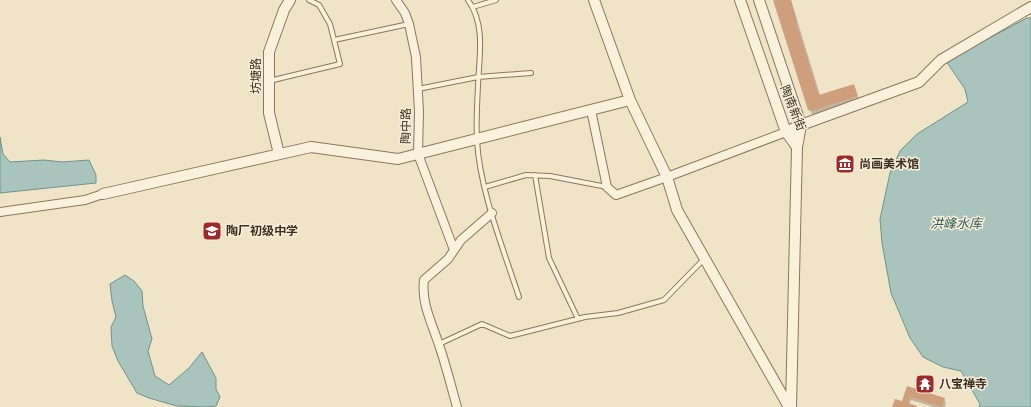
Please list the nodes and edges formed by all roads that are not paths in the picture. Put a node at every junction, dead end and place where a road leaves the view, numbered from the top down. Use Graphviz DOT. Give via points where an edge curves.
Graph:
graph roads {
  1 [pos="290,0"];
  2 [pos="309,0"];
  3 [pos="396,0"];
  4 [pos="468,0"];
  5 [pos="496,0"];
  6 [pos="594,0"];
  7 [pos="740,0"];
  8 [pos="759,0"];
  9 [pos="473,7"];
  10 [pos="1031,7"];
  11 [pos="409,24"];
  12 [pos="334,40"];
  13 [pos="530,73"];
  14 [pos="478,77"];
  15 [pos="269,82"];
  16 [pos="418,89"];
  17 [pos="630,100"];
  18 [pos="590,110"];
  19 [pos="801,125"];
  20 [pos="786,132"];
  21 [pos="477,139"];
  22 [pos="797,147"];
  23 [pos="278,154"];
  24 [pos="418,154"];
  25 [pos="535,175"];
  26 [pos="667,177"];
  27 [pos="485,187"];
  28 [pos="607,187"];
  29 [pos="103,194"];
  30 [pos="0,212"];
  31 [pos="492,213"];
  32 [pos="454,250"];
  33 [pos="704,259"];
  34 [pos="519,297"];
  35 [pos="578,319"];
  36 [pos="439,344"];
  37 [pos="457,407"];
  38 [pos="790,407"];
  1 -- 15 [label="street, 坊塘路" via="269,52"];
  2 -- 12 [label="lane" via="319,5 330,24"];
  3 -- 11 [label="street, 陶中路"];
  4 -- 9 [label="lane"];
  5 -- 9 [label="lane"];
  6 -- 17 [label="street"];
  7 -- 20 [label="street, 陶南新街"];
  8 -- 19 [label="street, 陶南新街"];
  9 -- 14 [label="lane" via="481,39"];
  10 -- 19 [label="street" via="941,60 919,82"];
  11 -- 12 [label="lane"];
  11 -- 16 [label="street, 陶中路" via="416,57"];
  12 -- 15 [label="lane" via="340,64"];
  13 -- 14 [label="lane"];
  14 -- 16 [label="lane"];
  14 -- 21 [label="lane"];
  15 -- 23 [label="street, 坊塘路" via="269,113"];
  16 -- 24 [label="street, 陶中路"];
  17 -- 18 [label="street"];
  17 -- 26 [label="street"];
  18 -- 21 [label="street"];
  18 -- 28 [label="street"];
  19 -- 20 [label="street"];
  19 -- 22 [label="street, 陶南新街"];
  20 -- 22 [label="street, 陶南新街"];
  20 -- 26 [label="street"];
  21 -- 24 [label="street"];
  21 -- 27 [label="lane" via="478,158"];
  22 -- 38 [label="street"];
  23 -- 24 [label="street" via="311,147 398,159"];
  23 -- 29 [label="street"];
  24 -- 32 [label="street, 陶中路"];
  25 -- 27 [label="lane" via="526,175"];
  25 -- 28 [label="lane"];
  25 -- 35 [label="lane" via="549,258"];
  26 -- 28 [label="street" via="616,195"];
  26 -- 33 [label="street" via="677,210"];
  27 -- 31 [label="lane"];
  29 -- 30 [label="street" via="85,200"];
  31 -- 32 [label="street" via="461,240"];
  31 -- 34 [label="lane"];
  32 -- 36 [label="street" via="448,259 424,280 422,291"];
  33 -- 35 [label="lane" via="664,300 618,313"];
  33 -- 38 [label="street"];
  35 -- 36 [label="lane" via="510,336 482,324"];
  36 -- 37 [label="street"];
}
